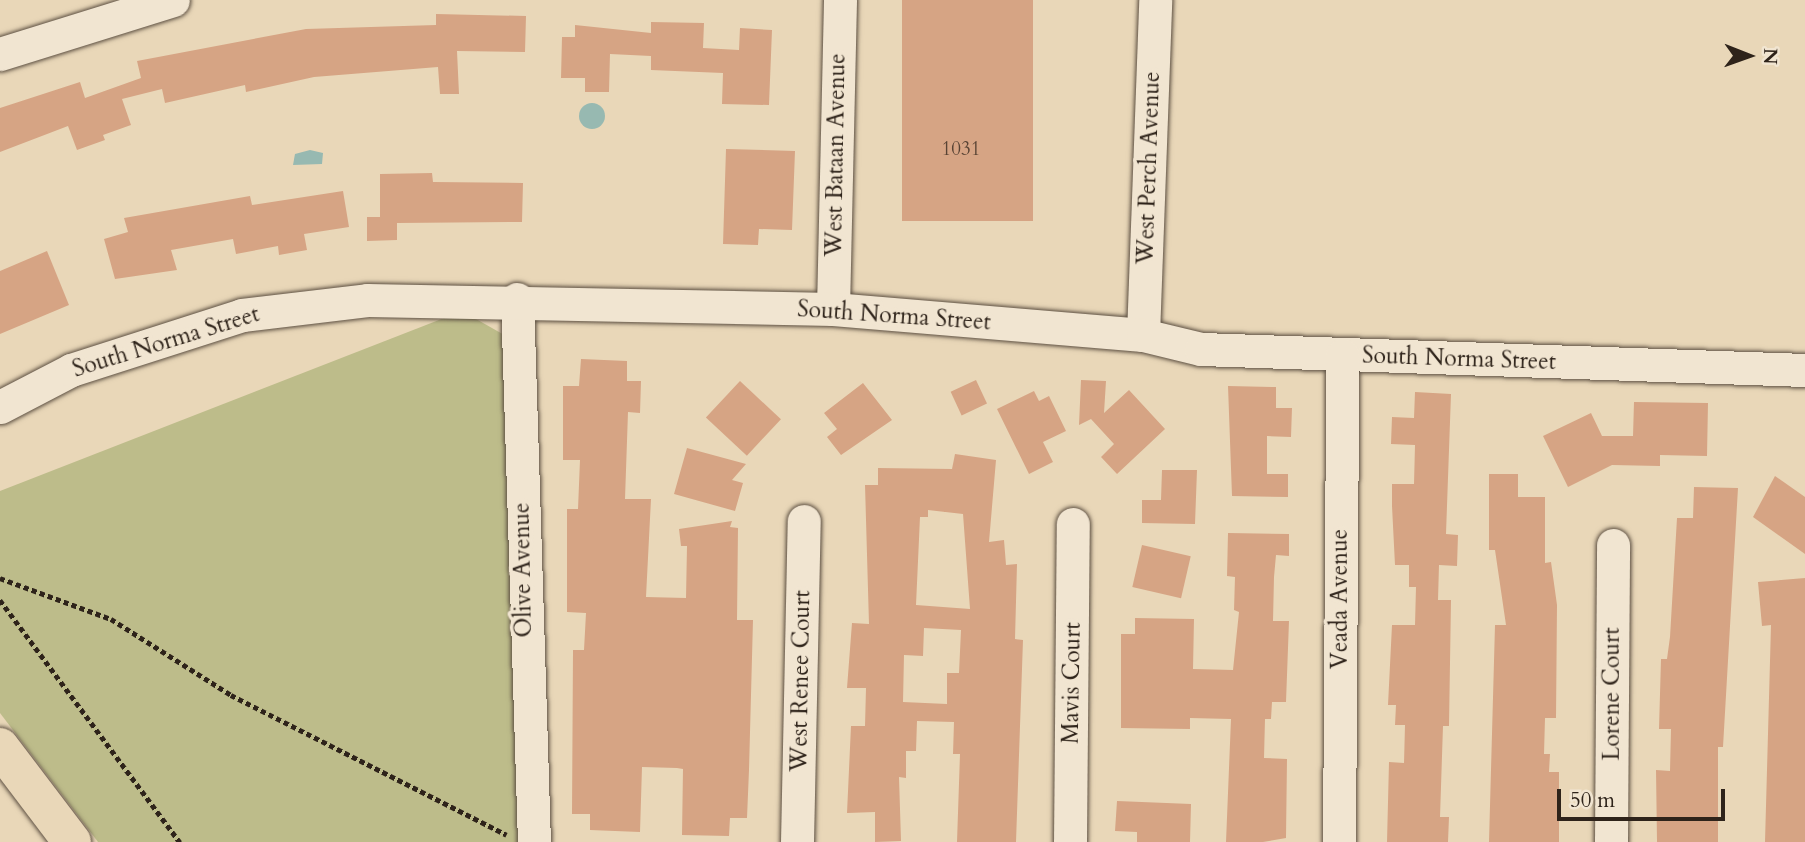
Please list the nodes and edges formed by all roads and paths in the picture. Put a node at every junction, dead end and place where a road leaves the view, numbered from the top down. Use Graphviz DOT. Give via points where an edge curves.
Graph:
graph roads {
  1 [pos="173,0"];
  2 [pos="840,0"];
  3 [pos="1155,0"];
  4 [pos="0,54"];
  5 [pos="517,299"];
  6 [pos="833,309"];
  7 [pos="1143,335"];
  8 [pos="1342,355"];
  9 [pos="1805,370"];
  10 [pos="0,407"];
  11 [pos="804,521"];
  12 [pos="1073,524"];
  13 [pos="1613,545"];
  14 [pos="0,578"];
  15 [pos="0,600"];
  16 [pos="0,747"];
  17 [pos="0,786"];
  18 [pos="534,841"];
  19 [pos="42,842"];
  20 [pos="72,842"];
  21 [pos="180,842"];
  22 [pos="797,842"];
  23 [pos="1070,842"];
  24 [pos="1339,842"];
  25 [pos="1611,842"];
  1 -- 4 [label="street"];
  2 -- 6 [label="street, West Bataan Avenue"];
  3 -- 7 [label="street, West Perch Avenue"];
  5 -- 6 [label="street, South Norma Street"];
  5 -- 10 [label="street, South Norma Street" via="367,300 242,315 71,370"];
  5 -- 18 [label="street, Olive Avenue"];
  6 -- 7 [label="street, South Norma Street"];
  7 -- 8 [label="street, South Norma Street" via="1201,349"];
  8 -- 9 [label="street, South Norma Street"];
  8 -- 24 [label="street, Veada Avenue"];
  11 -- 22 [label="street, West Renee Court"];
  12 -- 23 [label="street, Mavis Court"];
  13 -- 25 [label="street, Lorene Court"];
  14 -- 18 [label="path" via="111,619 231,695 432,793 491,831"];
  15 -- 21 [label="path"];
  16 -- 20 [label="main road"];
  17 -- 19 [label="main road"];
}
